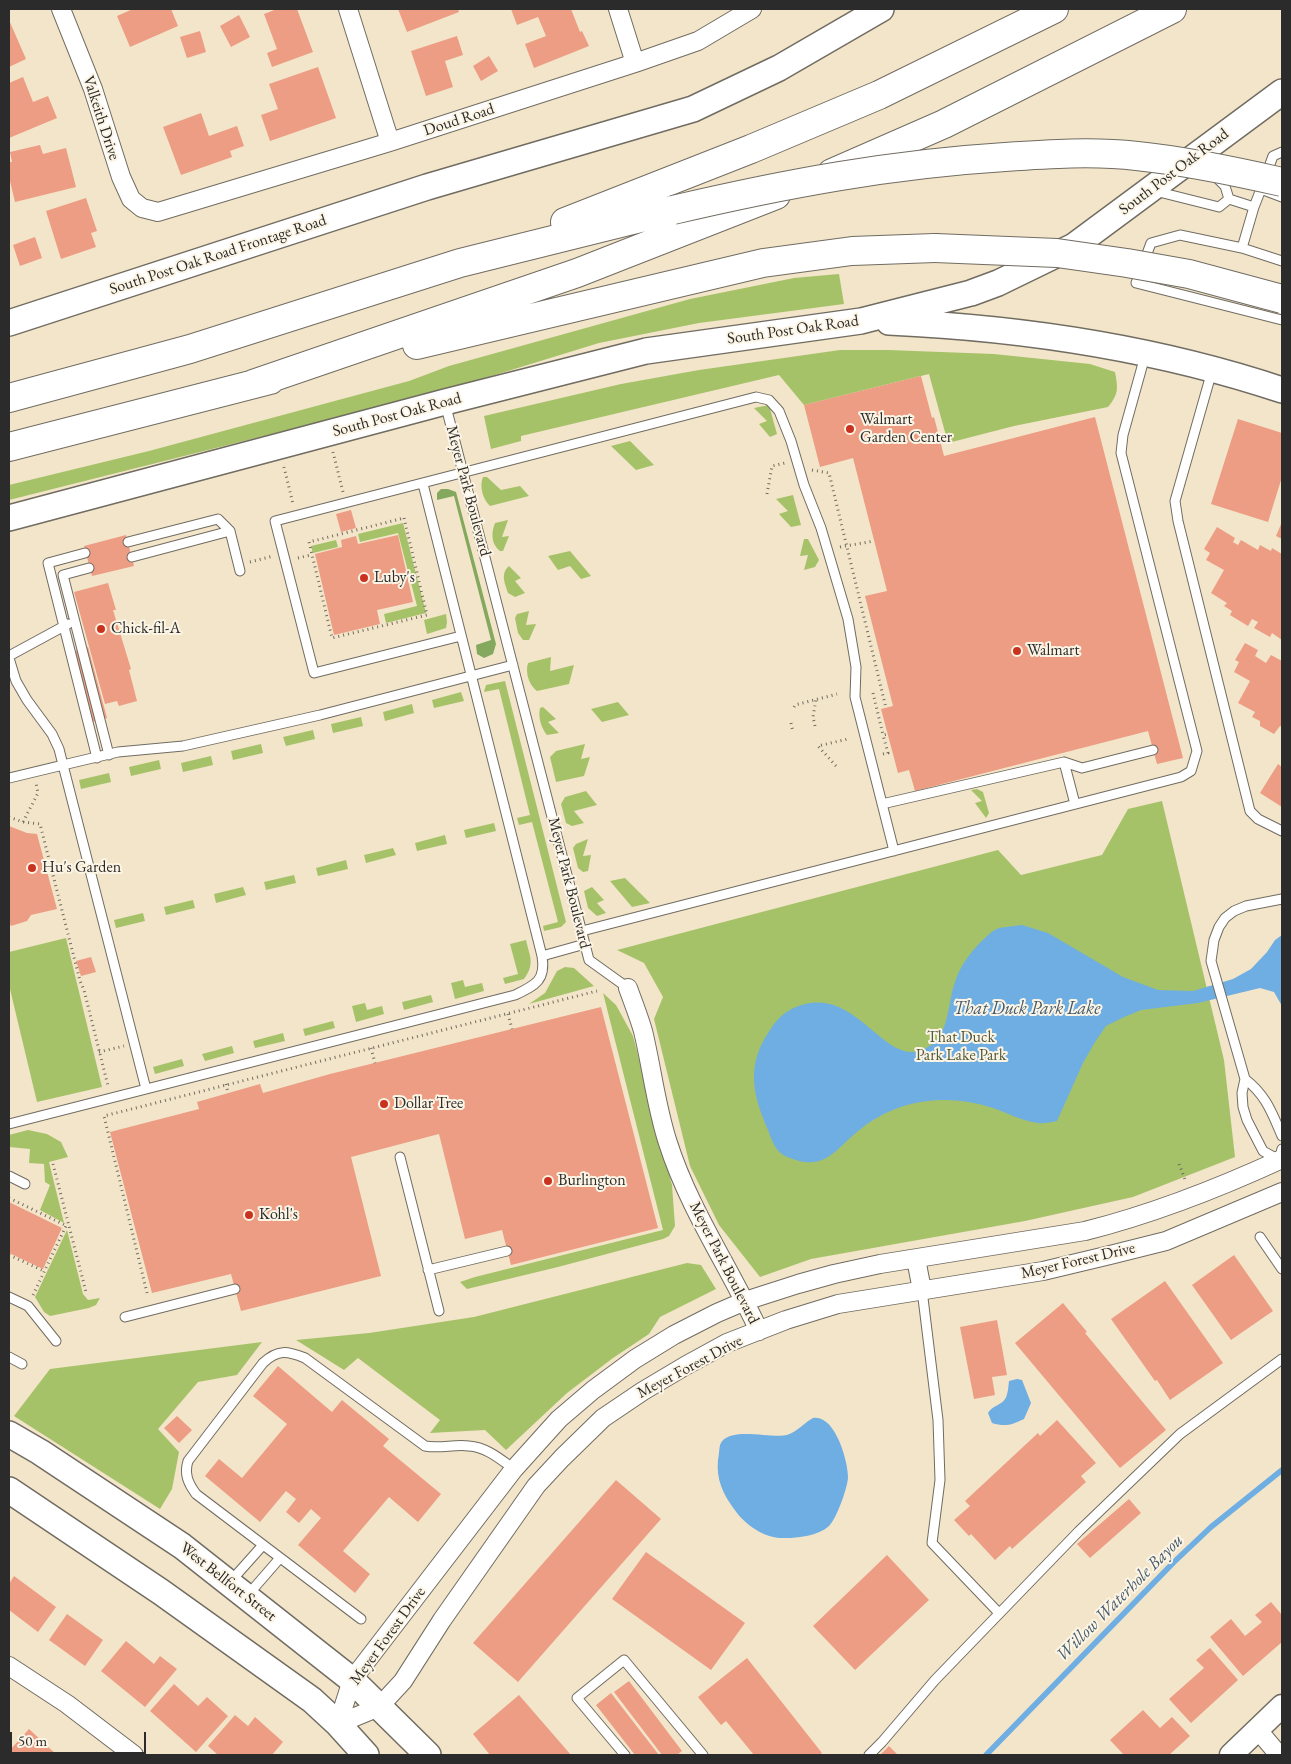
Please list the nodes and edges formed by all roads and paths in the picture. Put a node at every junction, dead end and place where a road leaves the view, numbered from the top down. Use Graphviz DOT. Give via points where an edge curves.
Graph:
graph roads {
  1 [pos="61,9"];
  2 [pos="348,9"];
  3 [pos="618,9"];
  4 [pos="752,9"];
  5 [pos="882,9"];
  6 [pos="1054,9"];
  7 [pos="1172,9"];
  8 [pos="635,63"];
  9 [pos="1282,92"];
  10 [pos="390,142"];
  11 [pos="1204,150"];
  12 [pos="1282,152"];
  13 [pos="1272,185"];
  14 [pos="1150,190"];
  15 [pos="1282,196"];
  16 [pos="1229,199"];
  17 [pos="1254,207"];
  18 [pos="158,212"];
  19 [pos="1242,248"];
  20 [pos="1282,261"];
  21 [pos="460,263"];
  22 [pos="1282,299"];
  23 [pos="1282,320"];
  24 [pos="861,321"];
  25 [pos="9,323"];
  26 [pos="1146,354"];
  27 [pos="1213,368"];
  28 [pos="253,384"];
  29 [pos="1282,390"];
  30 [pos="9,398"];
  31 [pos="445,402"];
  32 [pos="9,447"];
  33 [pos="332,451"];
  34 [pos="284,464"];
  35 [pos="785,464"];
  36 [pos="811,470"];
  37 [pos="463,472"];
  38 [pos="422,484"];
  39 [pos="767,494"];
  40 [pos="344,496"];
  41 [pos="295,516"];
  42 [pos="9,518"];
  43 [pos="230,530"];
  44 [pos="348,532"];
  45 [pos="349,538"];
  46 [pos="874,541"];
  47 [pos="128,542"];
  48 [pos="847,546"];
  49 [pos="827,550"];
  50 [pos="85,553"];
  51 [pos="311,555"];
  52 [pos="132,556"];
  53 [pos="272,556"];
  54 [pos="293,559"];
  55 [pos="256,560"];
  56 [pos="89,568"];
  57 [pos="240,571"];
  58 [pos="74,621"];
  59 [pos="64,626"];
  60 [pos="461,636"];
  61 [pos="9,657"];
  62 [pos="513,665"];
  63 [pos="472,676"];
  64 [pos="873,693"];
  65 [pos="837,694"];
  66 [pos="816,700"];
  67 [pos="794,707"];
  68 [pos="886,708"];
  69 [pos="791,723"];
  70 [pos="815,726"];
  71 [pos="793,732"];
  72 [pos="888,734"];
  73 [pos="848,739"];
  74 [pos="1153,750"];
  75 [pos="109,755"];
  76 [pos="97,758"];
  77 [pos="1064,762"];
  78 [pos="63,765"];
  79 [pos="836,766"];
  80 [pos="33,772"];
  81 [pos="9,778"];
  82 [pos="882,804"];
  83 [pos="1075,804"];
  84 [pos="9,817"];
  85 [pos="22,822"];
  86 [pos="1282,830"];
  87 [pos="894,851"];
  88 [pos="1282,899"];
  89 [pos="582,932"];
  90 [pos="585,944"];
  91 [pos="542,956"];
  92 [pos="628,988"];
  93 [pos="597,991"];
  94 [pos="504,998"];
  95 [pos="508,1014"];
  96 [pos="512,1029"];
  97 [pos="367,1033"];
  98 [pos="122,1046"];
  99 [pos="372,1048"];
  100 [pos="99,1052"];
  101 [pos="375,1063"];
  102 [pos="1244,1079"];
  103 [pos="225,1081"];
  104 [pos="226,1085"];
  105 [pos="108,1087"];
  106 [pos="146,1089"];
  107 [pos="228,1093"];
  108 [pos="9,1124"];
  109 [pos="1282,1136"];
  110 [pos="400,1157"];
  111 [pos="1282,1159"];
  112 [pos="52,1164"];
  113 [pos="9,1176"];
  114 [pos="25,1184"];
  115 [pos="1282,1192"];
  116 [pos="9,1198"];
  117 [pos="68,1225"];
  118 [pos="1260,1237"];
  119 [pos="507,1251"];
  120 [pos="9,1255"];
  121 [pos="916,1259"];
  122 [pos="1282,1268"];
  123 [pos="428,1270"];
  124 [pos="44,1271"];
  125 [pos="235,1289"];
  126 [pos="922,1290"];
  127 [pos="86,1292"];
  128 [pos="147,1293"];
  129 [pos="9,1297"];
  130 [pos="745,1301"];
  131 [pos="28,1306"];
  132 [pos="439,1311"];
  133 [pos="125,1316"];
  134 [pos="759,1331"];
  135 [pos="56,1341"];
  136 [pos="9,1357"];
  137 [pos="1282,1360"];
  138 [pos="22,1364"];
  139 [pos="9,1434"];
  140 [pos="514,1469"];
  141 [pos="536,1486"];
  142 [pos="9,1490"];
  143 [pos="263,1545"];
  144 [pos="280,1558"];
  145 [pos="238,1589"];
  146 [pos="998,1612"];
  147 [pos="361,1619"];
  148 [pos="9,1667"];
  149 [pos="352,1680"];
  150 [pos="1282,1706"];
  151 [pos="379,1707"];
  152 [pos="338,1724"];
  153 [pos="1257,1729"];
  154 [pos="134,1755"];
  155 [pos="366,1755"];
  156 [pos="428,1755"];
  157 [pos="625,1755"];
  158 [pos="703,1755"];
  159 [pos="869,1755"];
  160 [pos="1231,1755"];
  161 [pos="1279,1755"];
  1 -- 18 [label="street, Valkeith Drive" via="131,199 142,208"];
  2 -- 10 [label="street"];
  3 -- 8 [label="street"];
  4 -- 8 [label="street, Doud Road" via="698,41"];
  5 -- 25 [label="main road, South Post Oak Road Frontage Road" via="778,68 693,109 427,187"];
  6 -- 21 [label="highway" via="879,95"];
  7 -- 28 [label="highway" via="944,124 826,176 577,274"];
  8 -- 10 [label="street, Doud Road"];
  9 -- 11 [label="main road, South Post Oak Road"];
  10 -- 18 [label="street, Doud Road"];
  11 -- 14 [label="main road, South Post Oak Road"];
  11 -- 16 [label="lane" via="1212,174 1225,186"];
  12 -- 13 [label="lane" via="1273,156"];
  13 -- 15 [label="lane"];
  13 -- 17 [label="lane"];
  13 -- 21 [label="highway, bridge" via="1210,166 1136,156 1051,154 952,160 767,188"];
  14 -- 16 [label="lane" via="1219,207"];
  14 -- 24 [label="main road, South Post Oak Road" via="1074,246 998,284"];
  16 -- 17 [label="lane"];
  17 -- 19 [label="lane"];
  19 -- 20 [label="lane"];
  19 -- 23 [label="lane" via="1180,235 1151,243 1136,283"];
  21 -- 30 [label="highway" via="190,349"];
  22 -- 28 [label="highway, bridge" via="1189,274 1057,253 935,248 852,251 763,263"];
  24 -- 26 [label="main road" via="944,325 1047,336"];
  24 -- 31 [label="main road, South Post Oak Road" via="646,351"];
  26 -- 27 [label="main road"];
  26 -- 83 [label="lane" via="1123,435 1122,453 1197,751 1191,771 1181,777"];
  27 -- 29 [label="main road"];
  27 -- 86 [label="lane" via="1175,501 1250,811 1258,819"];
  28 -- 32 [label="highway"];
  31 -- 37 [label="lane, Meyer Park Boulevard"];
  31 -- 42 [label="main road, South Post Oak Road"];
  33 -- 40 [label="path"];
  34 -- 41 [label="path"];
  35 -- 39 [label="path" via="772,466"];
  36 -- 48 [label="path" via="829,473"];
  37 -- 38 [label="lane"];
  37 -- 49 [label="lane" via="756,397 769,400 779,411"];
  37 -- 62 [label="lane, Meyer Park Boulevard"];
  38 -- 41 [label="lane"];
  38 -- 60 [label="lane"];
  41 -- 60 [label="lane" via="275,521 314,674"];
  43 -- 47 [label="lane" via="218,519"];
  43 -- 52 [label="lane"];
  43 -- 57 [label="lane"];
  44 -- 45 [label="path"];
  44 -- 51 [label="path" via="309,542"];
  44 -- 51 [label="path" via="404,518 427,615 332,638"];
  46 -- 48 [label="path"];
  48 -- 49 [label="path"];
  48 -- 68 [label="path"];
  49 -- 82 [label="lane" via="848,620 856,667 855,697"];
  50 -- 59 [label="lane" via="48,563"];
  51 -- 54 [label="path"];
  53 -- 55 [label="path"];
  56 -- 58 [label="lane" via="63,575"];
  58 -- 59 [label="lane"];
  58 -- 75 [label="lane"];
  59 -- 61 [label="lane"];
  59 -- 76 [label="lane"];
  60 -- 63 [label="lane"];
  61 -- 78 [label="lane" via="16,680 52,734"];
  62 -- 63 [label="lane"];
  62 -- 89 [label="lane, Meyer Park Boulevard"];
  63 -- 75 [label="lane" via="184,746"];
  63 -- 91 [label="lane"];
  64 -- 72 [label="path" via="883,735"];
  65 -- 66 [label="path"];
  66 -- 67 [label="path"];
  66 -- 70 [label="path"];
  69 -- 71 [label="path"];
  73 -- 79 [label="path" via="818,746"];
  74 -- 77 [label="lane" via="1082,768"];
  75 -- 76 [label="lane"];
  76 -- 78 [label="lane"];
  77 -- 82 [label="lane"];
  77 -- 83 [label="lane"];
  78 -- 80 [label="lane"];
  78 -- 106 [label="lane"];
  80 -- 81 [label="lane"];
  80 -- 85 [label="path" via="38,793"];
  82 -- 87 [label="lane"];
  83 -- 87 [label="lane"];
  84 -- 85 [label="path"];
  85 -- 100 [label="path" via="40,824"];
  87 -- 89 [label="lane"];
  88 -- 102 [label="lane" via="1234,911 1225,918 1214,940 1213,971"];
  89 -- 90 [label="lane, Meyer Park Boulevard"];
  90 -- 91 [label="lane"];
  90 -- 92 [label="lane, Meyer Park Boulevard" via="589,960"];
  91 -- 94 [label="lane" via="544,970 539,980 529,989"];
  92 -- 130 [label="street, Meyer Park Boulevard" via="643,1030 667,1142 681,1178"];
  93 -- 95 [label="path"];
  94 -- 95 [label="path"];
  94 -- 97 [label="lane"];
  95 -- 96 [label="path"];
  95 -- 99 [label="path"];
  97 -- 99 [label="path"];
  97 -- 106 [label="lane"];
  98 -- 100 [label="path"];
  99 -- 101 [label="path"];
  99 -- 104 [label="path"];
  100 -- 105 [label="path"];
  102 -- 109 [label="lane" via="1264,1097"];
  102 -- 111 [label="lane" via="1243,1107 1247,1120 1263,1151"];
  103 -- 104 [label="path"];
  104 -- 107 [label="path"];
  104 -- 128 [label="path" via="104,1116"];
  106 -- 108 [label="lane"];
  110 -- 123 [label="lane"];
  111 -- 121 [label="street, Meyer Forest Drive" via="1233,1181 1117,1223"];
  112 -- 117 [label="path"];
  113 -- 114 [label="lane"];
  115 -- 126 [label="street, Meyer Forest Drive" via="1166,1240 1044,1271"];
  116 -- 117 [label="path"];
  117 -- 124 [label="path"];
  117 -- 127 [label="path"];
  118 -- 122 [label="lane"];
  119 -- 123 [label="lane"];
  120 -- 124 [label="path"];
  121 -- 126 [label="street"];
  121 -- 130 [label="street, Meyer Forest Drive" via="834,1274"];
  123 -- 132 [label="lane"];
  124 -- 131 [label="path"];
  125 -- 133 [label="lane"];
  126 -- 134 [label="street, Meyer Forest Drive" via="838,1304"];
  126 -- 146 [label="lane" via="938,1420 940,1480 932,1543"];
  129 -- 131 [label="lane"];
  130 -- 134 [label="street, Meyer Park Boulevard"];
  130 -- 140 [label="street, Meyer Forest Drive" via="674,1335 592,1390 559,1419"];
  131 -- 135 [label="lane"];
  134 -- 141 [label="street, Meyer Forest Drive" via="727,1343 603,1418"];
  136 -- 138 [label="lane"];
  137 -- 146 [label="lane" via="1180,1434"];
  139 -- 145 [label="main road, West Bellfort Street" via="182,1546"];
  140 -- 141 [label="street"];
  140 -- 143 [label="lane" via="486,1450 470,1446 425,1446 305,1358 280,1352 263,1363 188,1461 186,1469 189,1484 196,1494"];
  140 -- 149 [label="street, Meyer Forest Drive"];
  141 -- 151 [label="street, Meyer Forest Drive" via="403,1681"];
  142 -- 152 [label="main road" via="162,1592 312,1700"];
  143 -- 144 [label="lane"];
  143 -- 145 [label="lane"];
  144 -- 145 [label="lane"];
  144 -- 147 [label="lane"];
  145 -- 149 [label="main road, West Bellfort Street"];
  146 -- 159 [label="lane"];
  148 -- 154 [label="street" via="67,1704"];
  149 -- 151 [label="main road, West Bellfort Street"];
  149 -- 152 [label="street, Meyer Forest Drive"];
  150 -- 153 [label="street"];
  151 -- 152 [label="street, Meyer Forest Drive"];
  151 -- 156 [label="main road, West Bellfort Street"];
  152 -- 155 [label="main road"];
  153 -- 160 [label="street"];
  153 -- 161 [label="street"];
  157 -- 158 [label="lane" via="577,1698 624,1660"];
}
